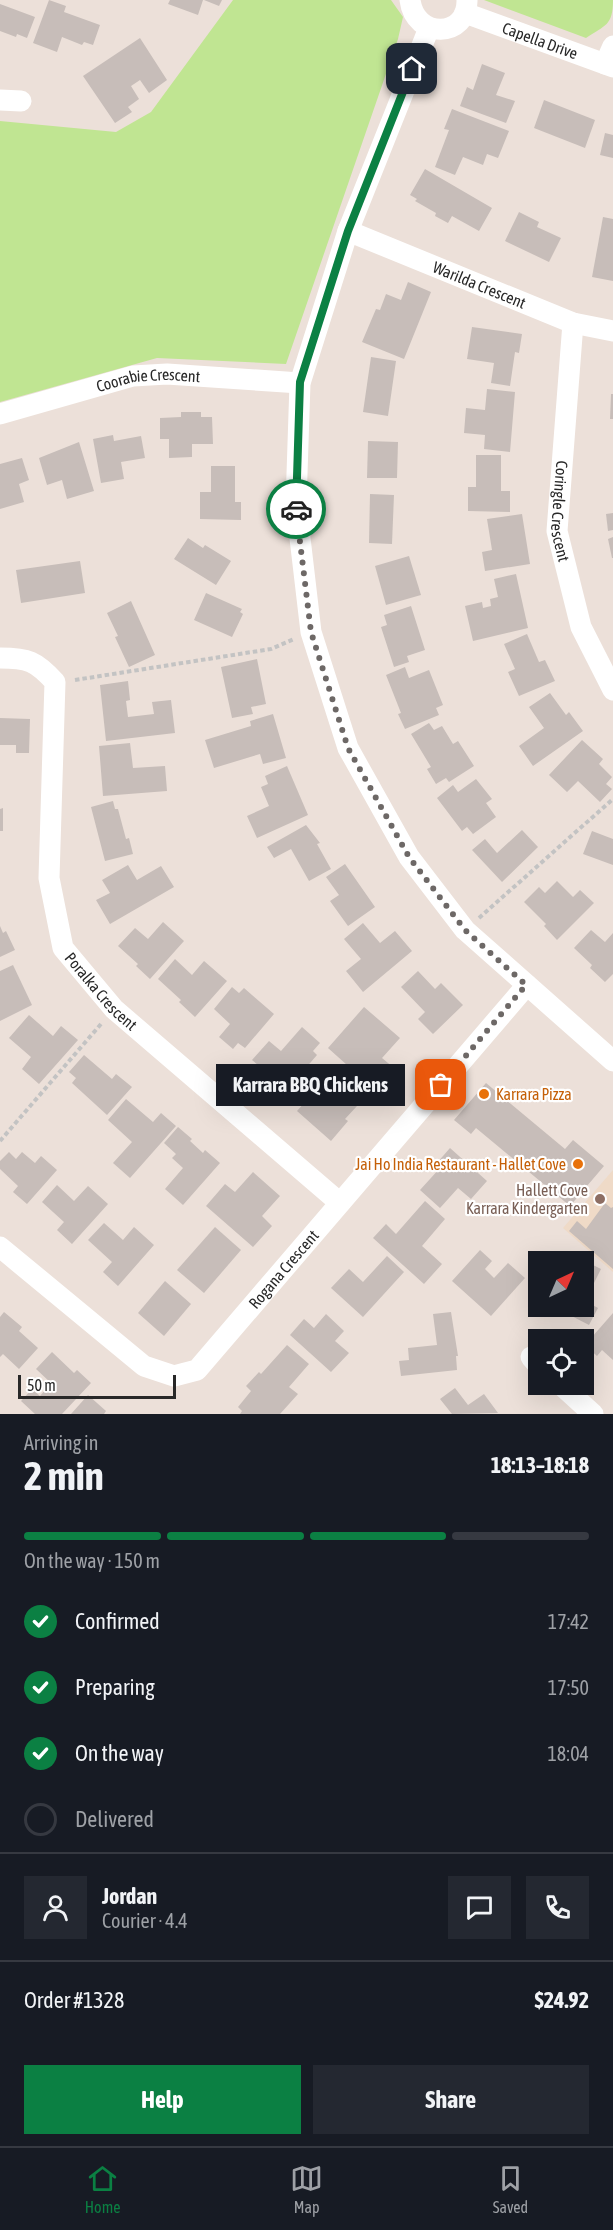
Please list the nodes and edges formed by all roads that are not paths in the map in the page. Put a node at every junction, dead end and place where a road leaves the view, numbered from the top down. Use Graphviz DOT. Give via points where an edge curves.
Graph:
graph roads {
  1 [pos="410,0"];
  2 [pos="466,6"];
  3 [pos="429,28"];
  4 [pos="610,59"];
  5 [pos="348,231"];
  6 [pos="573,323"];
  7 [pos="613,332"];
  8 [pos="300,382"];
  9 [pos="0,414"];
  10 [pos="0,658"];
  11 [pos="613,690"];
  12 [pos="526,985"];
  13 [pos="613,1060"];
  14 [pos="339,1203"];
  15 [pos="0,1247"];
  16 [pos="572,1395"];
  17 [pos="593,1414"];
  1 -- 3 [label="street" via="415,17"];
  2 -- 3 [label="street" via="454,26"];
  2 -- 4 [label="street, Capella Drive"];
  3 -- 5 [label="street"];
  5 -- 6 [label="street, Warilda Crescent"];
  5 -- 8 [label="street"];
  6 -- 7 [label="street, Warilda Crescent"];
  6 -- 11 [label="street, Coringle Crescent" via="557,531 581,627"];
  8 -- 9 [label="street, Coorabie Crescent" via="167,374 133,376"];
  8 -- 12 [label="street" via="296,504 311,632 348,748 409,857 465,930"];
  10 -- 14 [label="street, Poralka Crescent" via="22,658 42,667 55,682 49,878 63,948 114,1009"];
  12 -- 13 [label="street"];
  12 -- 14 [label="street, Rogana Crescent"];
  14 -- 15 [label="street, Rogana Crescent" via="197,1370 174,1376 144,1366"];
  16 -- 17 [label="street"];
}
